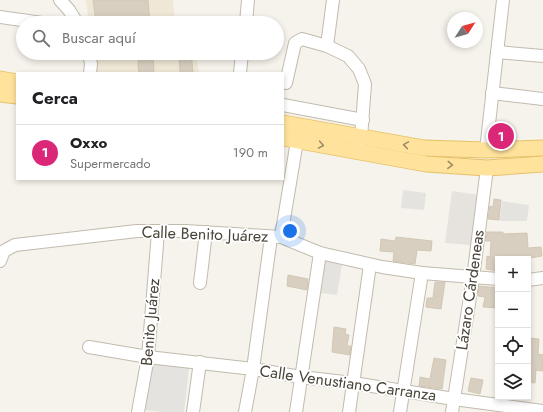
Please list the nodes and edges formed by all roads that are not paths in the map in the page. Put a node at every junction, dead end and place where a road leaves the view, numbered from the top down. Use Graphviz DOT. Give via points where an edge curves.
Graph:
graph roads {
  1 [pos="60,0"];
  2 [pos="248,0"];
  3 [pos="333,0"];
  4 [pos="503,0"];
  5 [pos="73,16"];
  6 [pos="247,16"];
  7 [pos="0,17"];
  8 [pos="16,19"];
  9 [pos="327,46"];
  10 [pos="497,52"];
  11 [pos="543,56"];
  12 [pos="90,60"];
  13 [pos="241,60"];
  14 [pos="90,72"];
  15 [pos="240,72"];
  16 [pos="0,79"];
  17 [pos="16,82"];
  18 [pos="286,83"];
  19 [pos="492,93"];
  20 [pos="0,94"];
  21 [pos="16,96"];
  22 [pos="543,99"];
  23 [pos="284,105"];
  24 [pos="363,120"];
  25 [pos="284,123"];
  26 [pos="290,140"];
  27 [pos="359,145"];
  28 [pos="543,148"];
  29 [pos="486,150"];
  30 [pos="543,164"];
  31 [pos="487,168"];
  32 [pos="158,232"];
  33 [pos="206,232"];
  34 [pos="276,237"];
  35 [pos="320,253"];
  36 [pos="2,256"];
  37 [pos="370,265"];
  38 [pos="422,273"];
  39 [pos="473,278"];
  40 [pos="543,278"];
  41 [pos="495,279"];
  42 [pos="531,280"];
  43 [pos="200,283"];
  44 [pos="89,347"];
  45 [pos="148,357"];
  46 [pos="200,362"];
  47 [pos="253,369"];
  48 [pos="301,377"];
  49 [pos="353,382"];
  50 [pos="404,391"];
  51 [pos="454,400"];
  52 [pos="505,405"];
  53 [pos="543,411"];
  54 [pos="138,412"];
  55 [pos="193,412"];
  56 [pos="244,412"];
  57 [pos="296,412"];
  58 [pos="349,412"];
  59 [pos="400,412"];
  60 [pos="452,412"];
  1 -- 5 [label="street"];
  2 -- 6 [label="street"];
  3 -- 9 [label="street"];
  4 -- 10 [label="street"];
  7 -- 8 [label="street"];
  9 -- 18 [label="street" via="302,39 295,43"];
  9 -- 24 [label="street" via="348,56 359,68 365,84"];
  10 -- 11 [label="street"];
  10 -- 19 [label="street"];
  12 -- 14 [label="street"];
  13 -- 15 [label="street"];
  16 -- 17 [label="main road"];
  19 -- 22 [label="street"];
  19 -- 29 [label="street"];
  20 -- 21 [label="main road"];
  23 -- 24 [label="street"];
  24 -- 27 [label="street"];
  25 -- 27 [label="main road" via="299,125"];
  26 -- 27 [label="main road, one-way"];
  26 -- 34 [label="street"];
  29 -- 27 [label="main road, one-way"];
  27 -- 31 [label="main road, one-way" via="426,164"];
  28 -- 29 [label="main road"];
  30 -- 31 [label="main road"];
  31 -- 39 [label="street, Lázaro Cárdeneas"];
  32 -- 33 [label="street, Calle Benito Juárez"];
  32 -- 36 [label="street, Calle Benito Juárez" via="137,231 15,245"];
  32 -- 45 [label="street, Benito Juárez"];
  33 -- 34 [label="street, Calle Benito Juárez"];
  33 -- 43 [label="street"];
  34 -- 35 [label="street, Calle Benito Juárez"];
  34 -- 47 [label="street"];
  35 -- 37 [label="street, Calle Benito Juárez"];
  35 -- 48 [label="street"];
  37 -- 38 [label="street, Calle Benito Juárez"];
  37 -- 49 [label="street"];
  38 -- 39 [label="street, Calle Benito Juárez"];
  38 -- 50 [label="street"];
  39 -- 41 [label="street, Calle Benito Juárez"];
  39 -- 51 [label="street, Lázaro Cárdeneas"];
  40 -- 42 [label="street"];
  44 -- 45 [label="street, Calle Venustiano Carranza"];
  45 -- 46 [label="street, Calle Venustiano Carranza"];
  45 -- 54 [label="street, Benito Juárez"];
  46 -- 47 [label="street, Calle Venustiano Carranza"];
  46 -- 55 [label="street"];
  47 -- 48 [label="street, Calle Venustiano Carranza"];
  47 -- 56 [label="street"];
  48 -- 49 [label="street, Calle Venustiano Carranza"];
  48 -- 57 [label="street"];
  49 -- 50 [label="street, Calle Venustiano Carranza"];
  49 -- 58 [label="street"];
  50 -- 51 [label="street, Calle Venustiano Carranza"];
  50 -- 59 [label="street"];
  51 -- 52 [label="street, Calle Venustiano Carranza"];
  51 -- 60 [label="street, Lázaro Cárdeneas"];
  52 -- 53 [label="street, Calle Venustiano Carranza"];
}
